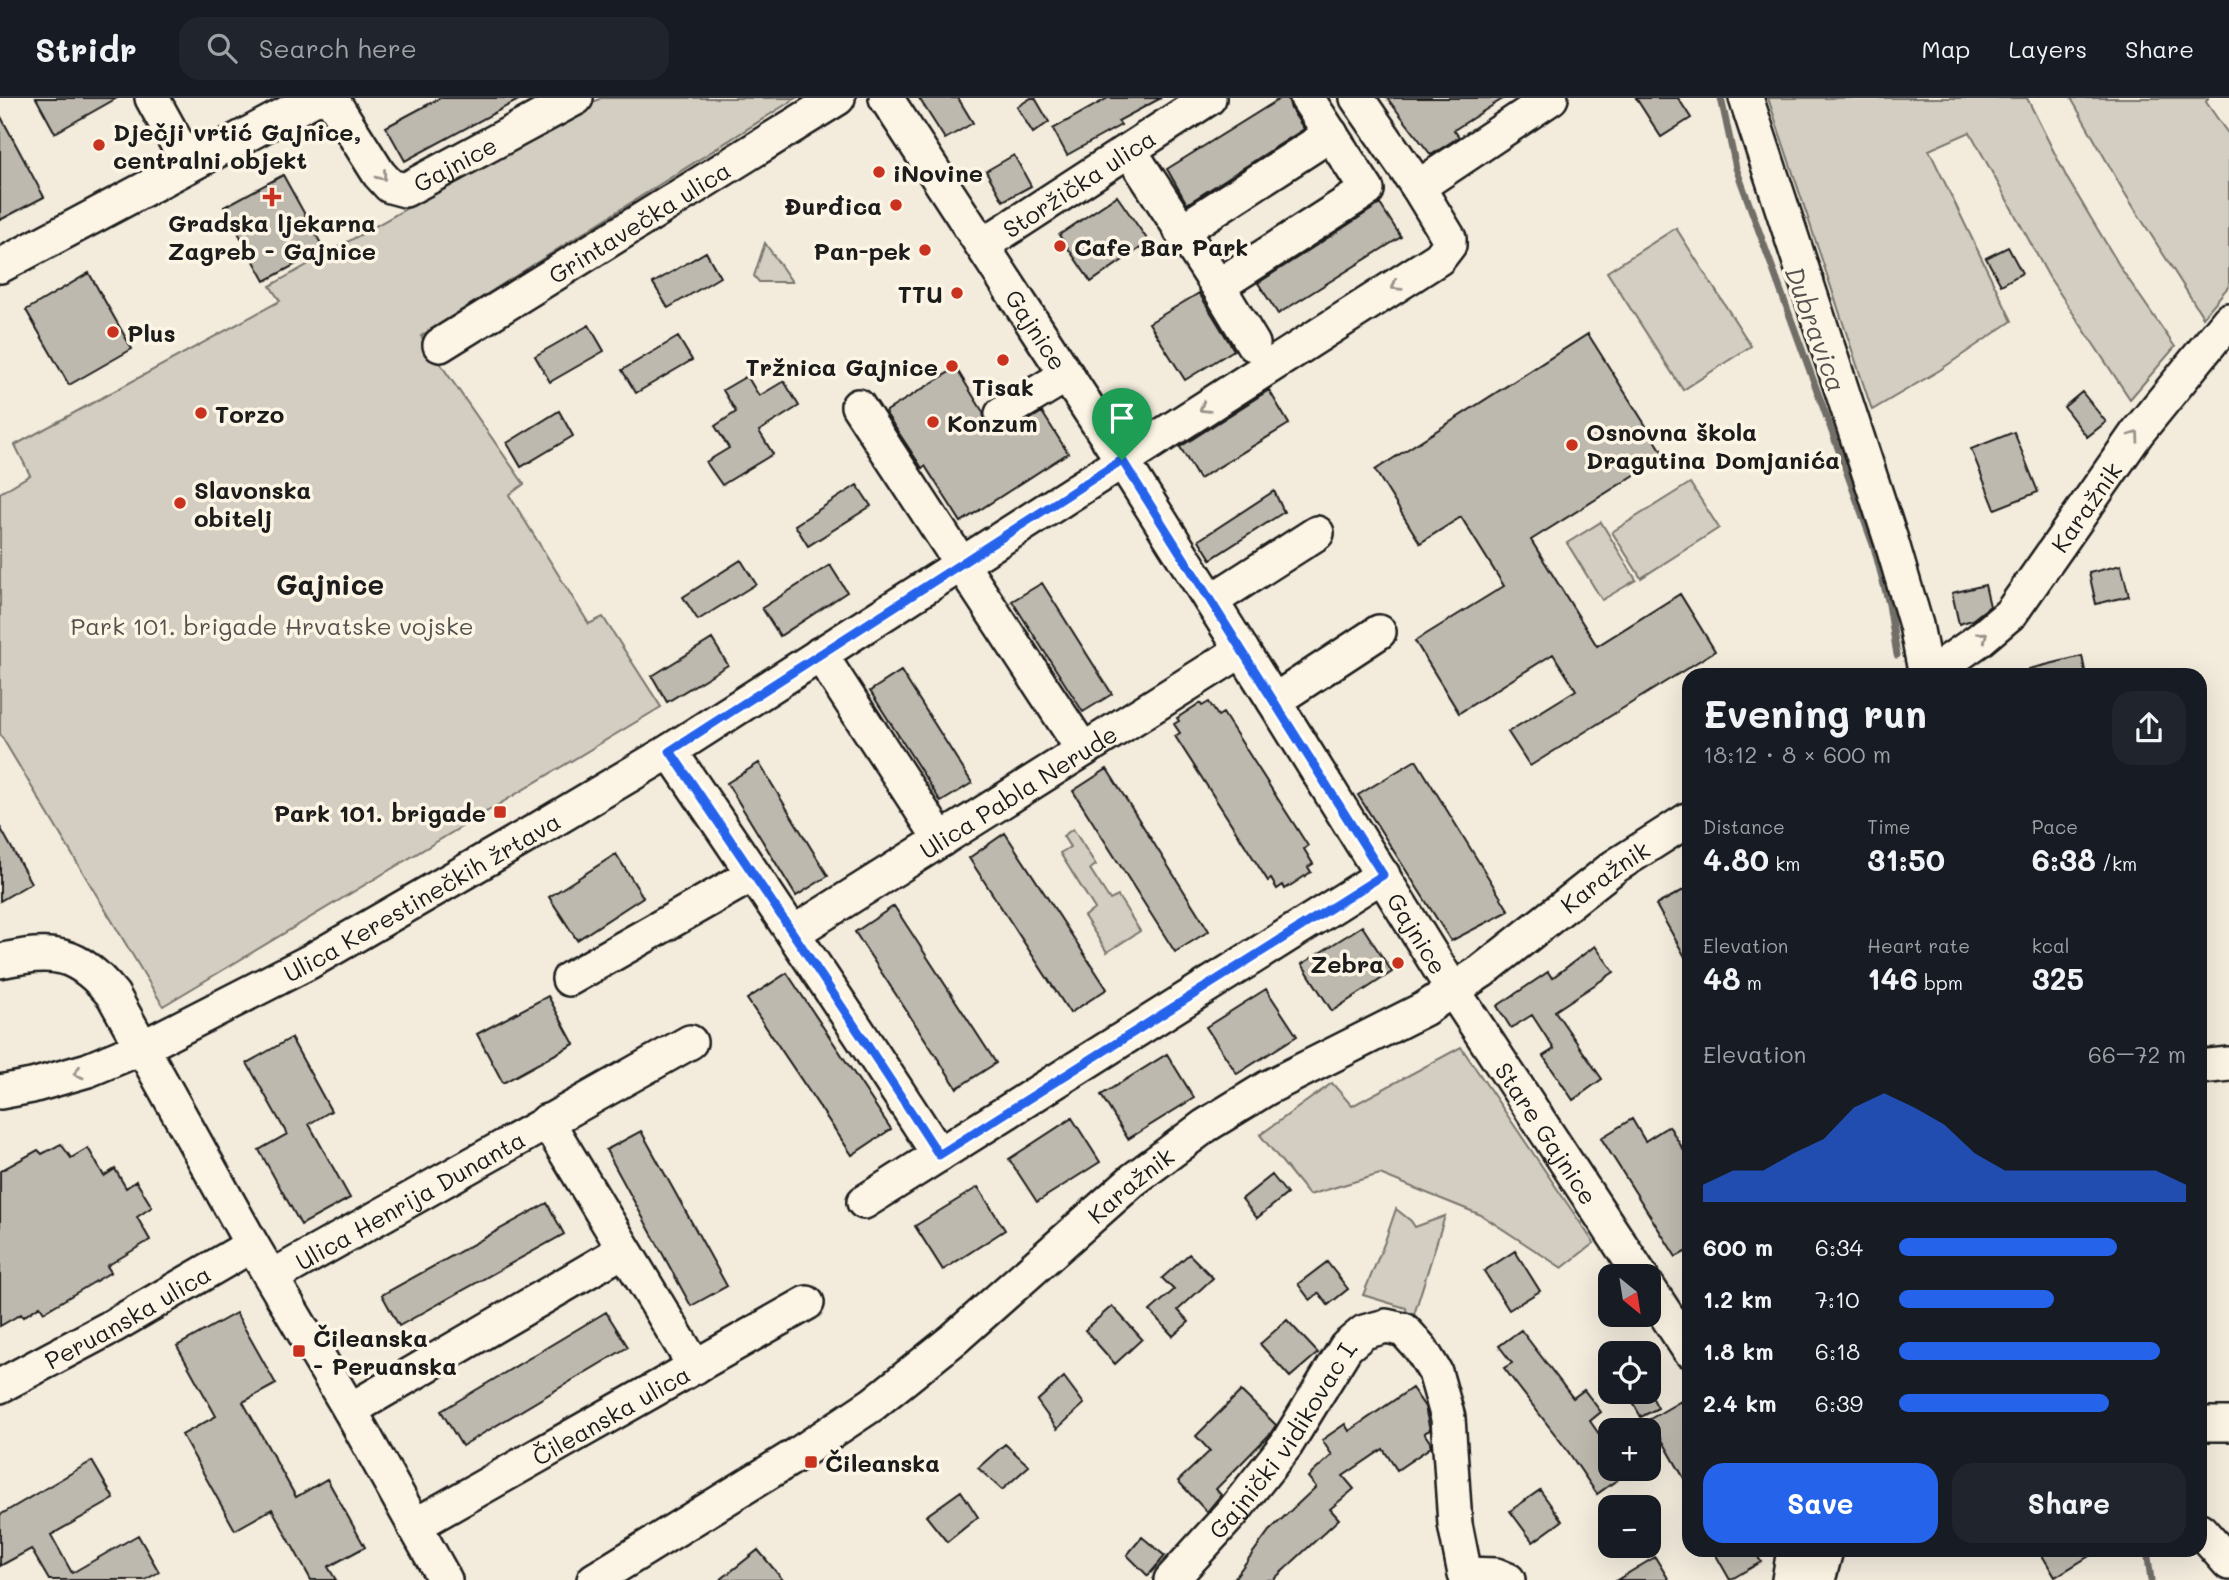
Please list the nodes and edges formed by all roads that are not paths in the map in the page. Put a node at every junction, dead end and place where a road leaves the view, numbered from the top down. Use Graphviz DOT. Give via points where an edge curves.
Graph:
graph roads {
  1 [pos="152,98"];
  2 [pos="316,98"];
  3 [pos="331,98"];
  4 [pos="576,98"];
  5 [pos="838,98"];
  6 [pos="886,98"];
  7 [pos="1209,98"];
  8 [pos="1307,98"];
  9 [pos="1357,98"];
  10 [pos="1550,98"];
  11 [pos="1746,98"];
  12 [pos="1331,134"];
  13 [pos="1130,151"];
  14 [pos="189,165"];
  15 [pos="1418,187"];
  16 [pos="1181,231"];
  17 [pos="983,245"];
  18 [pos="0,266"];
  19 [pos="1218,286"];
  20 [pos="2229,320"];
  21 [pos="440,345"];
  22 [pos="1253,345"];
  23 [pos="1067,375"];
  24 [pos="858,406"];
  25 [pos="1002,414"];
  26 [pos="1122,460"];
  27 [pos="1317,533"];
  28 [pos="960,564"];
  29 [pos="1210,601"];
  30 [pos="1379,632"];
  31 [pos="1242,650"];
  32 [pos="820,654"];
  33 [pos="1925,668"];
  34 [pos="1939,668"];
  35 [pos="1275,701"];
  36 [pos="1083,750"];
  37 [pos="670,751"];
  38 [pos="1682,823"];
  39 [pos="941,840"];
  40 [pos="752,875"];
  41 [pos="1383,875"];
  42 [pos="793,933"];
  43 [pos="0,961"];
  44 [pos="569,979"];
  45 [pos="1453,990"];
  46 [pos="690,1042"];
  47 [pos="141,1048"];
  48 [pos="2229,1064"];
  49 [pos="2207,1066"];
  50 [pos="0,1092"];
  51 [pos="547,1121"];
  52 [pos="939,1155"];
  53 [pos="864,1202"];
  54 [pos="252,1245"];
  55 [pos="624,1250"];
  56 [pos="1633,1264"];
  57 [pos="272,1277"];
  58 [pos="807,1303"];
  59 [pos="1661,1307"];
  60 [pos="1682,1339"];
  61 [pos="695,1367"];
  62 [pos="0,1386"];
  63 [pos="350,1410"];
  64 [pos="2207,1424"];
  65 [pos="2229,1424"];
  66 [pos="414,1526"];
  67 [pos="2207,1538"];
  68 [pos="1793,1557"];
  69 [pos="1824,1557"];
  70 [pos="2229,1563"];
  71 [pos="1461,1577"];
  72 [pos="445,1580"];
  73 [pos="594,1580"];
  74 [pos="1171,1580"];
  75 [pos="1508,1580"];
  76 [pos="1789,1580"];
  77 [pos="1818,1580"];
  1 -- 14 [label="street"];
  2 -- 14 [label="street"];
  3 -- 4 [label="street, Gajnice, one-way" via="379,174 390,186 405,190"];
  5 -- 21 [label="street, Grintavečka ulica"];
  6 -- 17 [label="street, Gajnice"];
  7 -- 13 [label="street, Storžička ulica"];
  8 -- 12 [label="street"];
  9 -- 15 [label="street"];
  10 -- 15 [label="street"];
  11 -- 33 [label="street" via="1891,540"];
  12 -- 16 [label="street"];
  12 -- 19 [label="street" via="1367,190"];
  13 -- 16 [label="street"];
  13 -- 17 [label="street, Storžička ulica"];
  14 -- 18 [label="street"];
  15 -- 26 [label="street, Ulica Kerestinečkih žrtava, one-way" via="1449,238 1439,258"];
  16 -- 19 [label="street"];
  17 -- 23 [label="street, Gajnice"];
  19 -- 22 [label="street"];
  34 -- 20 [label="street, Karažnik, one-way" via="2011,613 2137,433"];
  23 -- 25 [label="street"];
  23 -- 26 [label="street, Gajnice"];
  24 -- 28 [label="street"];
  26 -- 28 [label="street, Ulica Kerestinečkih žrtava"];
  26 -- 29 [label="street, Gajnice"];
  27 -- 29 [label="street"];
  28 -- 32 [label="street, Ulica Kerestinečkih žrtava"];
  28 -- 36 [label="street"];
  29 -- 31 [label="street, Gajnice"];
  30 -- 35 [label="street"];
  31 -- 35 [label="street, Gajnice"];
  31 -- 36 [label="street, Ulica Pabla Nerude"];
  32 -- 37 [label="street, Ulica Kerestinečkih žrtava"];
  32 -- 39 [label="street"];
  35 -- 41 [label="street, Gajnice"];
  36 -- 39 [label="street, Ulica Pabla Nerude"];
  37 -- 40 [label="street"];
  37 -- 47 [label="street, Ulica Kerestinečkih žrtava" via="309,961"];
  38 -- 45 [label="street, Karažnik" via="1614,867"];
  39 -- 42 [label="street, Ulica Pabla Nerude"];
  40 -- 42 [label="street"];
  40 -- 44 [label="street"];
  41 -- 45 [label="street, Gajnice"];
  41 -- 52 [label="street"];
  42 -- 52 [label="street"];
  43 -- 47 [label="street" via="54,954 77,963 113,995"];
  45 -- 56 [label="street, Stare Gajnice"];
  45 -- 73 [label="street, Karažnik" via="1412,1016 1267,1088 1205,1126 1133,1180 954,1339 873,1404"];
  46 -- 51 [label="street, Ulica Henrija Dunanta"];
  47 -- 50 [label="street, Ulica Kerestinečkih žrtava, one-way" via="88,1070"];
  47 -- 54 [label="street"];
  48 -- 49 [label="street"];
  51 -- 55 [label="street, Ulica Henrija Dunanta"];
  51 -- 57 [label="street, Ulica Henrija Dunanta"];
  52 -- 53 [label="street"];
  54 -- 57 [label="street"];
  54 -- 62 [label="street, Peruanska ulica"];
  55 -- 61 [label="street, Ulica Henrija Dunanta"];
  55 -- 63 [label="street"];
  57 -- 63 [label="street"];
  58 -- 61 [label="street, Čileanska ulica"];
  59 -- 60 [label="street"];
  61 -- 66 [label="street, Čileanska ulica"];
  63 -- 66 [label="street"];
  64 -- 65 [label="street"];
  66 -- 72 [label="street"];
  67 -- 70 [label="street"];
  68 -- 76 [label="street"];
  69 -- 77 [label="street"];
  71 -- 74 [label="street, Gajnički vidikovac I." via="1448,1419 1435,1372 1404,1330 1386,1326 1364,1332 1346,1347 1286,1444"];
  71 -- 75 [label="street, Gajnički vidikovac I." via="1496,1575"];
}
